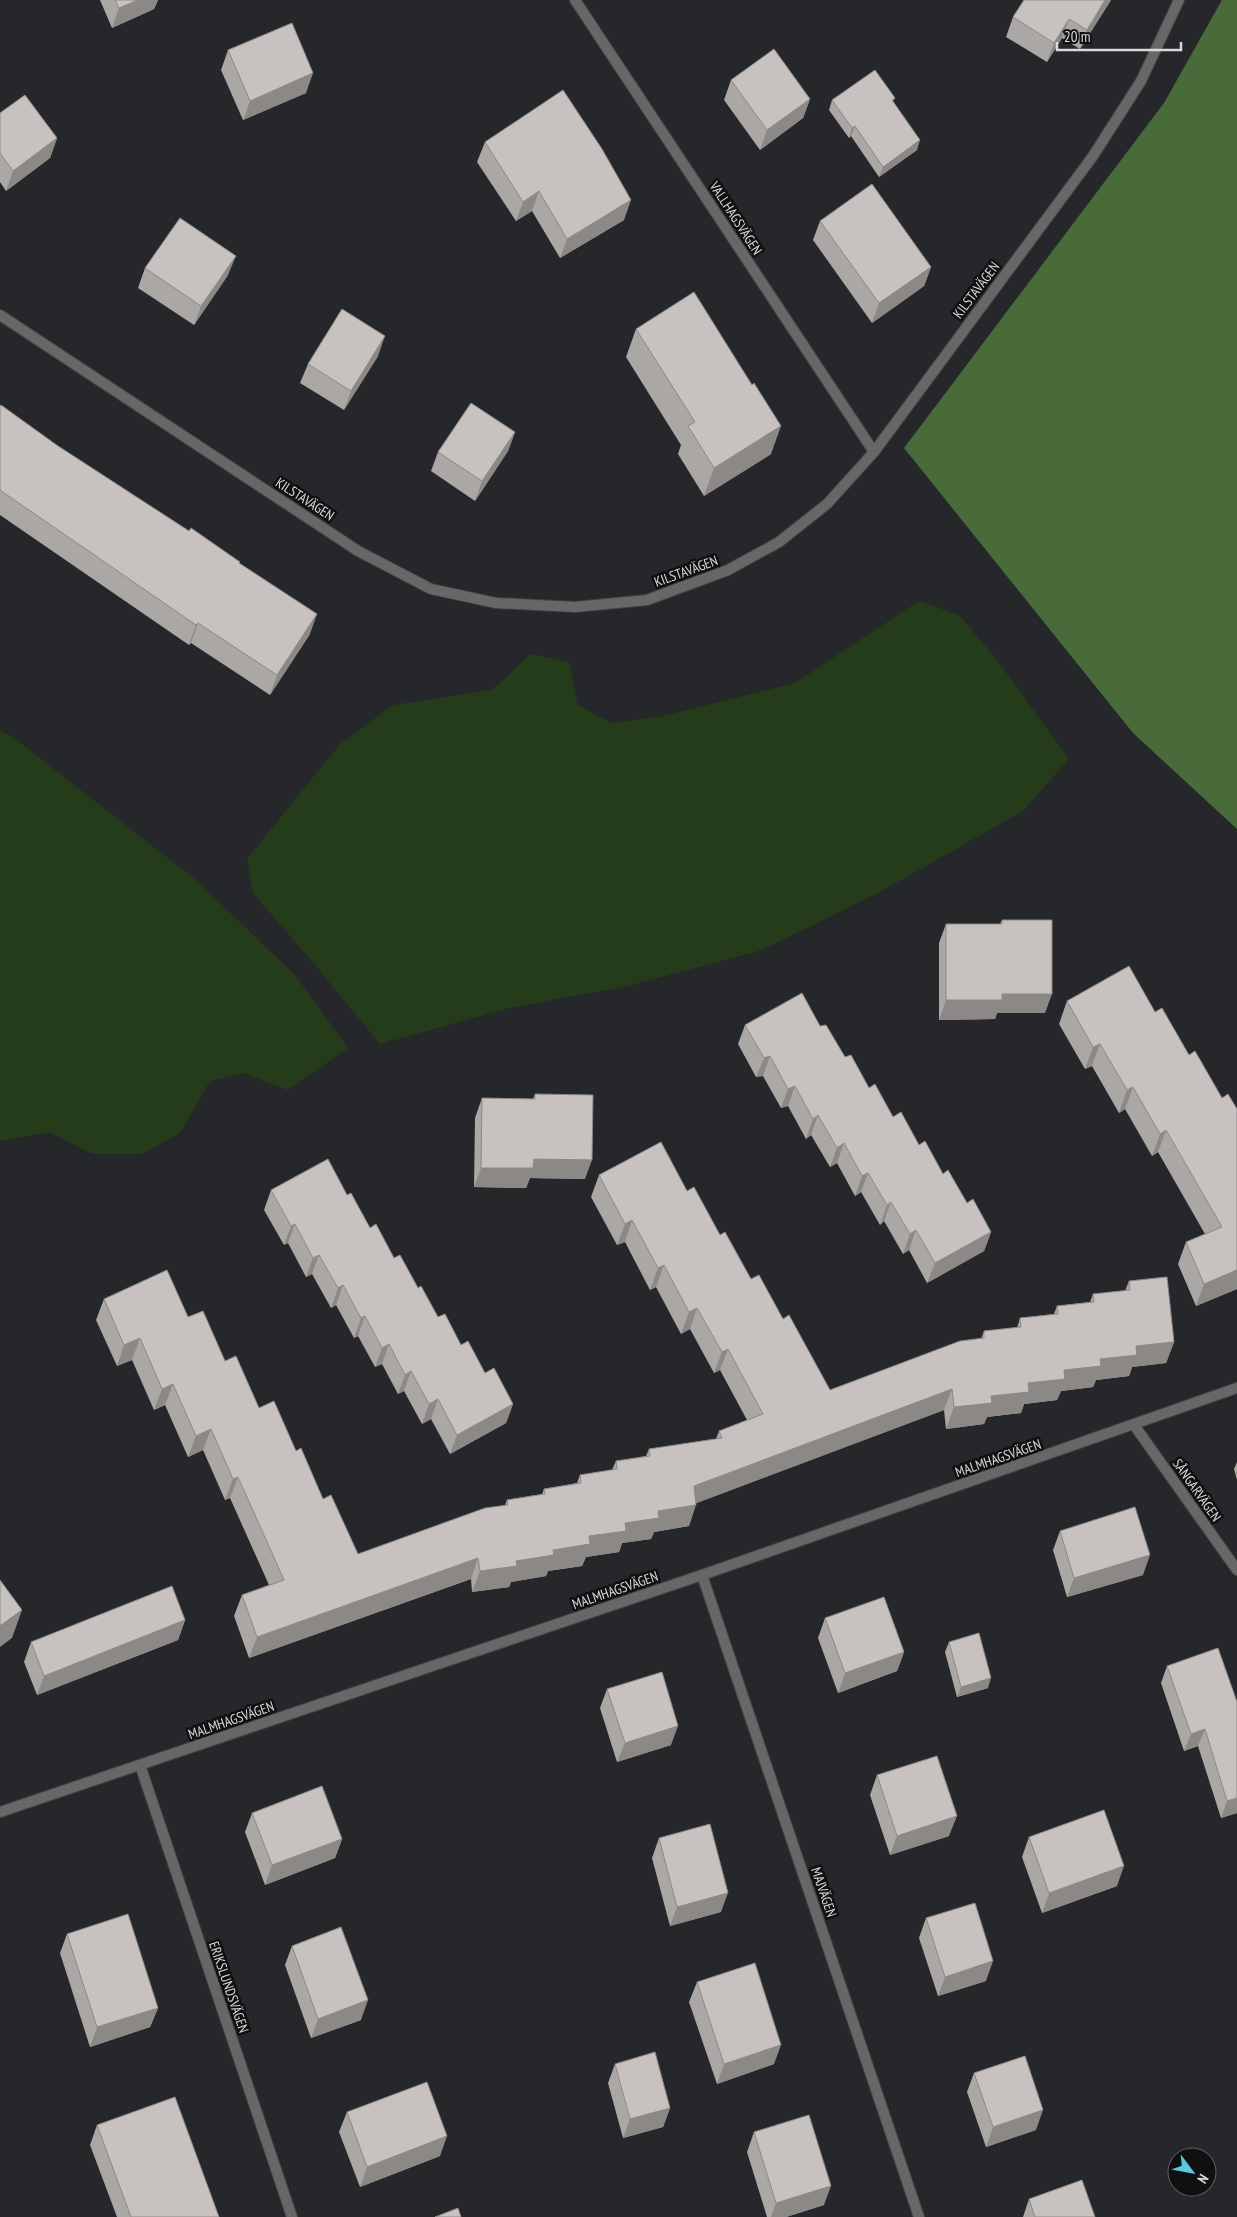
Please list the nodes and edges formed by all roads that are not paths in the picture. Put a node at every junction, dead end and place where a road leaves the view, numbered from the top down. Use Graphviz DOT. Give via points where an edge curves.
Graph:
graph roads {
  1 [pos="575,0"];
  2 [pos="1179,0"];
  3 [pos="0,315"];
  4 [pos="874,452"];
  5 [pos="1237,1388"];
  6 [pos="1134,1425"];
  7 [pos="1237,1570"];
  8 [pos="702,1575"];
  9 [pos="140,1765"];
  10 [pos="0,1812"];
  11 [pos="292,2217"];
  12 [pos="919,2217"];
  1 -- 4 [label="street, VALLHAGSVÄGEN"];
  2 -- 4 [label="street, KILSTAVÄGEN" via="1141,81 1093,156"];
  3 -- 4 [label="street, KILSTAVÄGEN" via="358,551 431,589 496,604 575,607 647,600 728,570 778,542 827,504"];
  5 -- 6 [label="street, MALMHAGSVÄGEN"];
  6 -- 7 [label="street, SÅNGARVÄGEN"];
  6 -- 8 [label="street, MALMHAGSVÄGEN"];
  8 -- 9 [label="street, MALMHAGSVÄGEN"];
  8 -- 12 [label="street, MAJVÄGEN"];
  9 -- 10 [label="street, MALMHAGSVÄGEN"];
  9 -- 11 [label="street, ERIKSLUNDSVÄGEN"];
}
